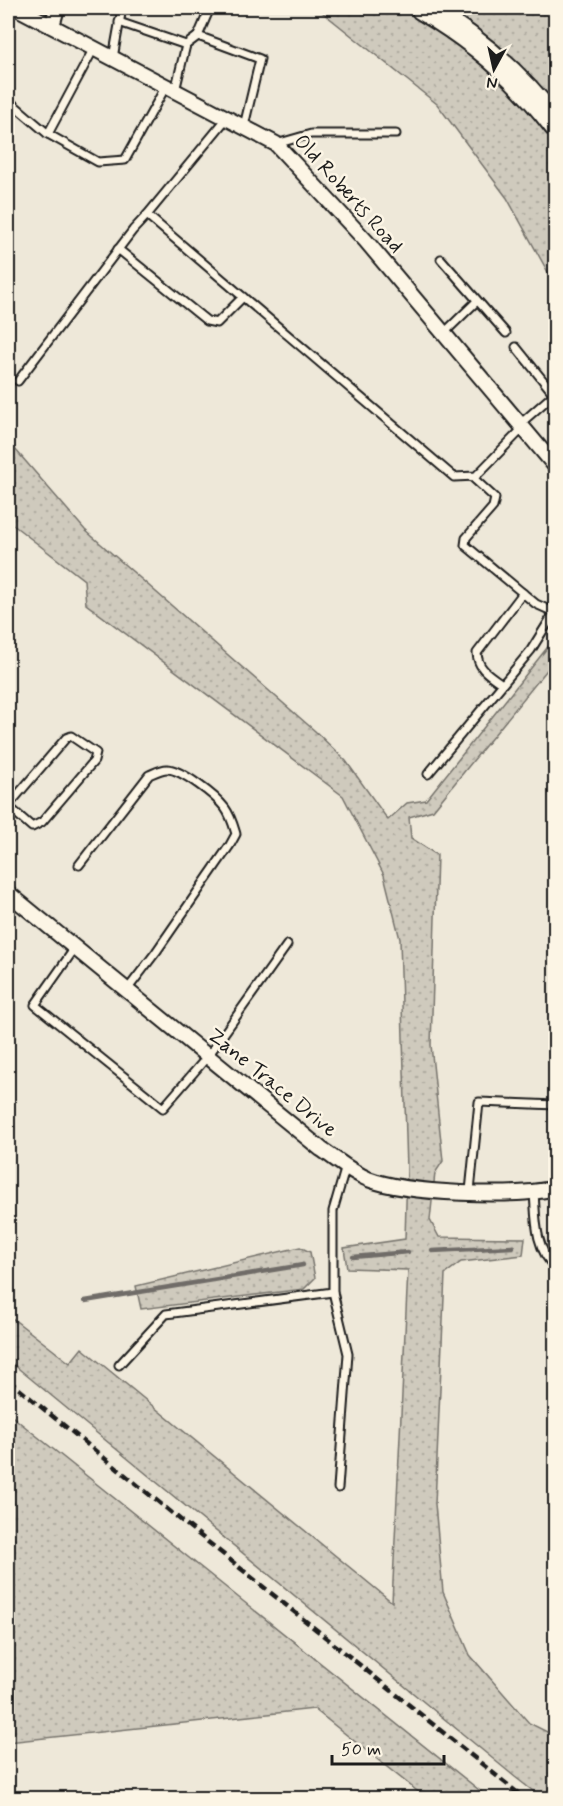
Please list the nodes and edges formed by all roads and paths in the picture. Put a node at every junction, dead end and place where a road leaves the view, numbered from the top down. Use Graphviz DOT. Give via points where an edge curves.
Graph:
graph roads {
  1 [pos="17,8"];
  2 [pos="57,8"];
  3 [pos="122,8"];
  4 [pos="210,8"];
  5 [pos="423,8"];
  6 [pos="119,22"];
  7 [pos="52,26"];
  8 [pos="198,36"];
  9 [pos="186,45"];
  10 [pos="94,48"];
  11 [pos="113,58"];
  12 [pos="171,88"];
  13 [pos="8,100"];
  14 [pos="227,117"];
  15 [pos="555,125"];
  16 [pos="243,126"];
  17 [pos="48,134"];
  18 [pos="396,134"];
  19 [pos="276,144"];
  20 [pos="147,215"];
  21 [pos="118,249"];
  22 [pos="441,259"];
  23 [pos="243,297"];
  24 [pos="477,301"];
  25 [pos="506,333"];
  26 [pos="443,334"];
  27 [pos="516,347"];
  28 [pos="18,381"];
  29 [pos="555,395"];
  30 [pos="521,426"];
  31 [pos="555,467"];
  32 [pos="472,477"];
  33 [pos="523,593"];
  34 [pos="555,613"];
  35 [pos="502,684"];
  36 [pos="428,774"];
  37 [pos="8,806"];
  38 [pos="79,865"];
  39 [pos="8,893"];
  40 [pos="287,945"];
  41 [pos="75,948"];
  42 [pos="127,990"];
  43 [pos="208,1056"];
  44 [pos="555,1105"];
  45 [pos="346,1166"];
  46 [pos="555,1188"];
  47 [pos="470,1191"];
  48 [pos="534,1192"];
  49 [pos="555,1268"];
  50 [pos="333,1292"];
  51 [pos="119,1365"];
  52 [pos="338,1488"];
  1 -- 7 [label="street, Old Roberts Road"];
  2 -- 7 [label="street"];
  3 -- 6 [label="lane"];
  4 -- 8 [label="lane"];
  5 -- 15 [label="highway" via="467,35 508,69"];
  6 -- 9 [label="lane"];
  6 -- 11 [label="lane"];
  7 -- 10 [label="street, Old Roberts Road"];
  8 -- 9 [label="lane"];
  8 -- 16 [label="lane" via="260,59"];
  9 -- 12 [label="lane"];
  10 -- 11 [label="street, Old Roberts Road"];
  10 -- 17 [label="lane"];
  11 -- 12 [label="street, Old Roberts Road"];
  12 -- 14 [label="street, Old Roberts Road"];
  12 -- 17 [label="lane" via="124,160 98,162"];
  13 -- 17 [label="lane"];
  14 -- 16 [label="street, Old Roberts Road"];
  14 -- 20 [label="lane"];
  16 -- 19 [label="street, Old Roberts Road"];
  18 -- 19 [label="lane" via="311,134"];
  19 -- 26 [label="street, Old Roberts Road" via="333,204"];
  20 -- 21 [label="lane"];
  20 -- 23 [label="lane"];
  21 -- 23 [label="lane" via="207,321 217,323"];
  21 -- 28 [label="lane"];
  22 -- 24 [label="lane"];
  23 -- 32 [label="lane" via="454,477"];
  24 -- 25 [label="lane"];
  24 -- 26 [label="lane"];
  26 -- 30 [label="street, Old Roberts Road"];
  27 -- 29 [label="lane"];
  29 -- 30 [label="lane"];
  30 -- 31 [label="street, Old Roberts Road"];
  30 -- 32 [label="lane"];
  32 -- 33 [label="lane" via="495,498 465,545"];
  33 -- 34 [label="lane"];
  33 -- 35 [label="lane" via="477,653 482,670"];
  34 -- 35 [label="lane"];
  35 -- 36 [label="lane"];
  37 -- 37 [label="lane" via="66,738 71,736 96,753 94,761 42,822 32,827"];
  38 -- 42 [label="lane" via="149,775 165,769 178,771 206,791 232,819 236,834 230,845"];
  39 -- 41 [label="street, Zane Trace Drive"];
  40 -- 43 [label="lane"];
  41 -- 42 [label="street, Zane Trace Drive"];
  41 -- 43 [label="lane" via="35,1005 163,1108"];
  42 -- 43 [label="street, Zane Trace Drive"];
  43 -- 45 [label="street, Zane Trace Drive"];
  44 -- 47 [label="lane" via="478,1102"];
  45 -- 47 [label="street, Zane Trace Drive" via="366,1178 404,1189"];
  45 -- 50 [label="lane" via="333,1211"];
  46 -- 48 [label="street, Zane Trace Drive"];
  47 -- 48 [label="street, Zane Trace Drive"];
  48 -- 49 [label="lane" via="537,1232 542,1249"];
  50 -- 51 [label="lane" via="166,1314"];
  50 -- 52 [label="lane" via="348,1354"];
}
